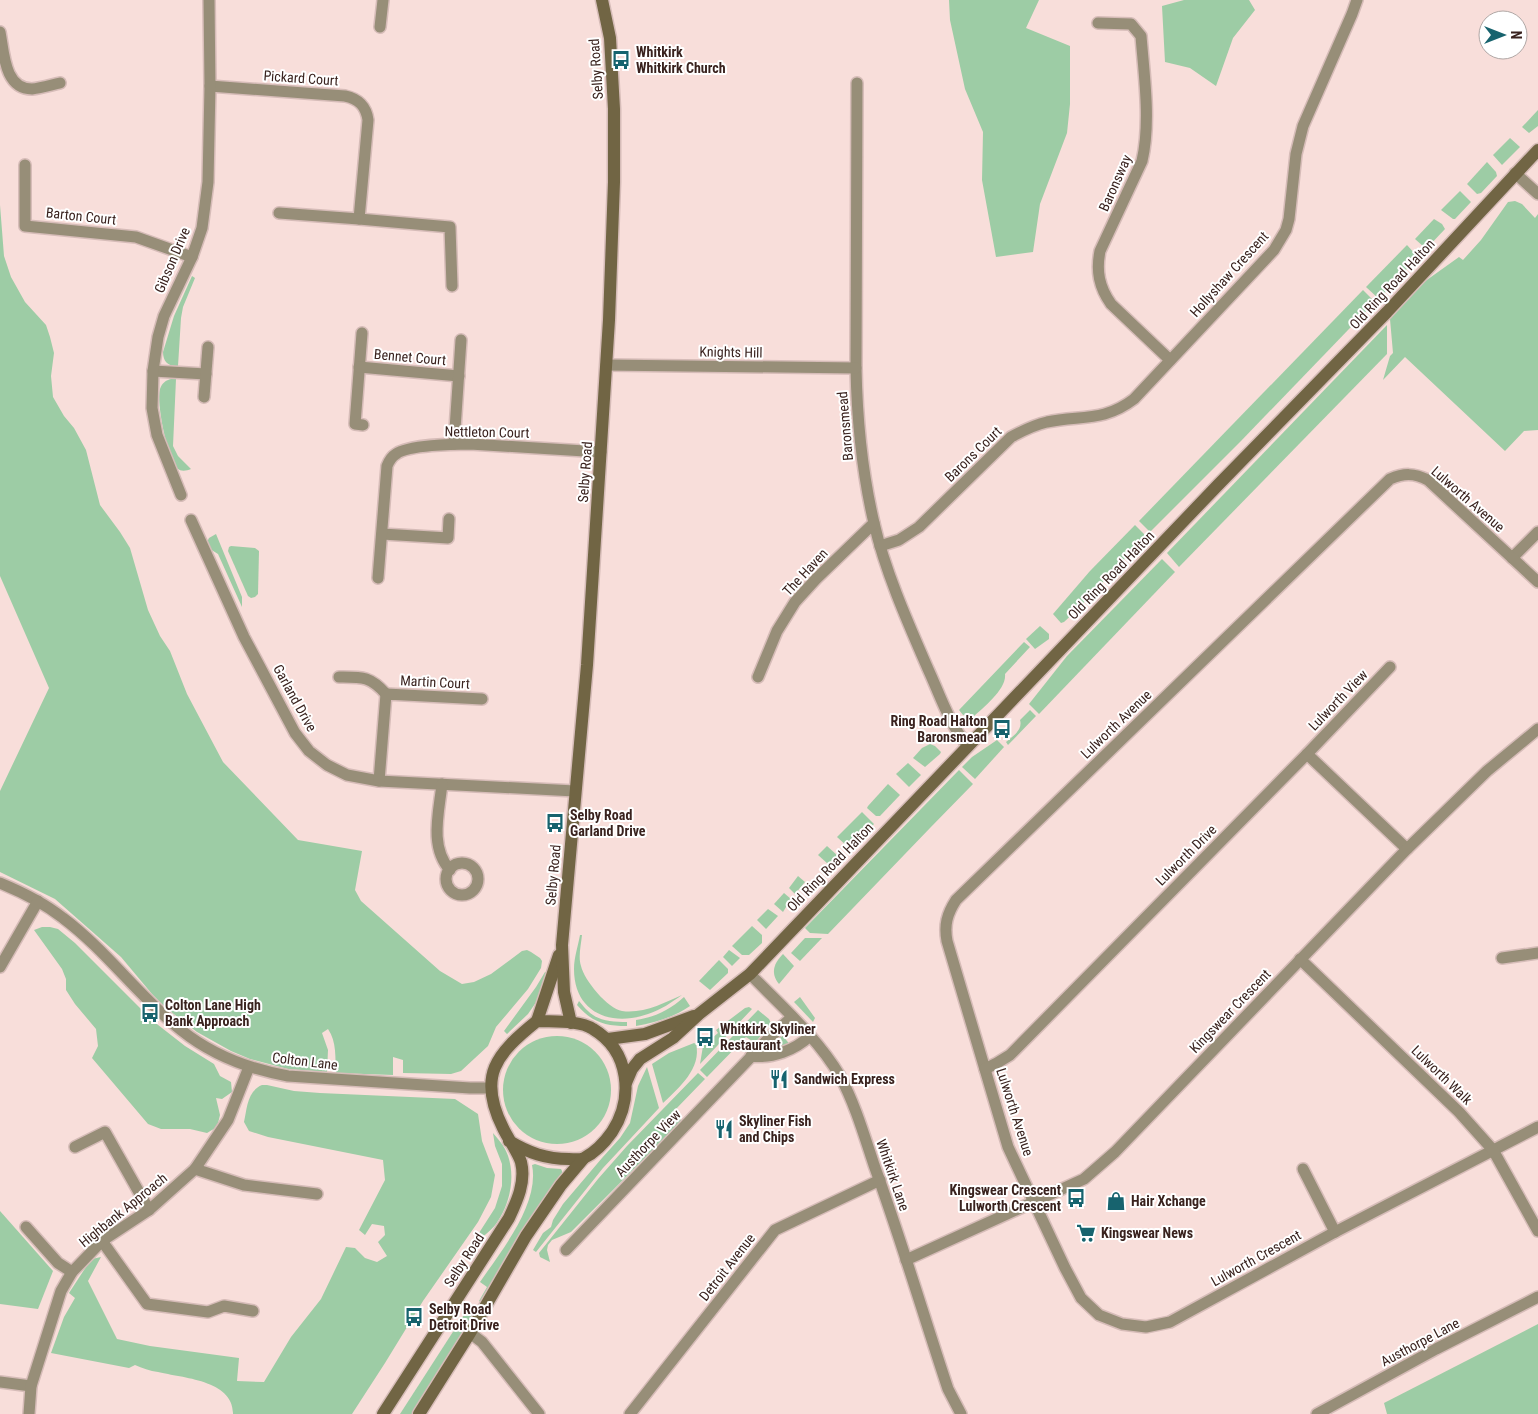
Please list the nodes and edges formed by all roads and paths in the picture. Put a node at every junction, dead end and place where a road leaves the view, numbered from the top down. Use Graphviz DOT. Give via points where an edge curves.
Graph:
graph roads {
  1 [pos="209,0"];
  2 [pos="383,0"];
  3 [pos="602,0"];
  4 [pos="1357,0"];
  5 [pos="1098,23"];
  6 [pos="380,27"];
  7 [pos="0,32"];
  8 [pos="3,65"];
  9 [pos="857,82"];
  10 [pos="60,83"];
  11 [pos="210,86"];
  12 [pos="1538,150"];
  13 [pos="25,165"];
  14 [pos="1515,173"];
  15 [pos="1538,194"];
  16 [pos="279,213"];
  17 [pos="359,219"];
  18 [pos="192,257"];
  19 [pos="452,286"];
  20 [pos="362,334"];
  21 [pos="462,340"];
  22 [pos="208,347"];
  23 [pos="1170,360"];
  24 [pos="606,365"];
  25 [pos="359,367"];
  26 [pos="856,368"];
  27 [pos="153,371"];
  28 [pos="206,374"];
  29 [pos="459,376"];
  30 [pos="204,397"];
  31 [pos="363,425"];
  32 [pos="454,444"];
  33 [pos="601,452"];
  34 [pos="181,495"];
  35 [pos="191,520"];
  36 [pos="449,520"];
  37 [pos="874,523"];
  38 [pos="1538,532"];
  39 [pos="382,534"];
  40 [pos="880,546"];
  41 [pos="1512,558"];
  42 [pos="378,578"];
  43 [pos="1538,582"];
  44 [pos="1390,667"];
  45 [pos="339,677"];
  46 [pos="758,677"];
  47 [pos="386,694"];
  48 [pos="482,699"];
  49 [pos="1538,729"];
  50 [pos="968,746"];
  51 [pos="1307,754"];
  52 [pos="380,781"];
  53 [pos="442,784"];
  54 [pos="575,791"];
  55 [pos="1407,848"];
  56 [pos="450,870"];
  57 [pos="0,883"];
  58 [pos="38,901"];
  59 [pos="562,945"];
  60 [pos="1538,952"];
  61 [pos="1502,958"];
  62 [pos="1300,959"];
  63 [pos="0,967"];
  64 [pos="750,974"];
  65 [pos="699,1014"];
  66 [pos="792,1016"];
  67 [pos="537,1021"];
  68 [pos="571,1022"];
  69 [pos="810,1036"];
  70 [pos="608,1039"];
  71 [pos="752,1056"];
  72 [pos="249,1067"];
  73 [pos="985,1069"];
  74 [pos="626,1083"];
  75 [pos="490,1088"];
  76 [pos="1538,1127"];
  77 [pos="509,1140"];
  78 [pos="75,1147"];
  79 [pos="1493,1150"];
  80 [pos="583,1158"];
  81 [pos="1303,1169"];
  82 [pos="195,1170"];
  83 [pos="880,1180"];
  84 [pos="317,1194"];
  85 [pos="1034,1203"];
  86 [pos="150,1210"];
  87 [pos="26,1227"];
  88 [pos="1538,1231"];
  89 [pos="1335,1232"];
  90 [pos="102,1241"];
  91 [pos="566,1250"];
  92 [pos="906,1260"];
  93 [pos="72,1272"];
  94 [pos="1538,1297"];
  95 [pos="253,1311"];
  96 [pos="470,1333"];
  97 [pos="0,1382"];
  98 [pos="31,1386"];
  99 [pos="29,1414"];
  100 [pos="384,1414"];
  101 [pos="419,1414"];
  102 [pos="539,1414"];
  103 [pos="630,1414"];
  104 [pos="961,1414"];
  105 [pos="1317,1414"];
  1 -- 11 [label="street, Gibson Drive"];
  2 -- 6 [label="street"];
  3 -- 24 [label="main road, Selby Road" via="610,38 614,109"];
  4 -- 23 [label="street, Hollyshaw Crescent" via="1303,126 1286,230 1274,250"];
  5 -- 23 [label="street, Baronsway" via="1131,24 1142,36 1147,129 1142,161 1100,251 1100,284 1111,304"];
  7 -- 8 [label="street"];
  8 -- 10 [label="street" via="11,79 24,88"];
  9 -- 26 [label="street, Baronsmead"];
  11 -- 17 [label="street, Pickard Court" via="345,96 359,101 367,112 368,120"];
  11 -- 18 [label="street, Gibson Drive" via="207,194 202,228"];
  12 -- 14 [label="main road, Old Ring Road Halton"];
  13 -- 18 [label="street, Barton Court" via="26,226 136,237"];
  14 -- 15 [label="street"];
  14 -- 50 [label="main road, Old Ring Road Halton" via="1388,312"];
  16 -- 17 [label="street"];
  17 -- 19 [label="street" via="450,227"];
  18 -- 27 [label="street, Gibson Drive" via="164,316"];
  20 -- 25 [label="street, Bennet Court"];
  21 -- 29 [label="street, Bennet Court"];
  22 -- 28 [label="street"];
  23 -- 40 [label="street, Barons Court" via="1134,399 1116,410 1095,417 1047,422 1011,438 919,527 899,540"];
  24 -- 26 [label="street, Knights Hill"];
  24 -- 33 [label="main road, Selby Road"];
  25 -- 29 [label="street, Bennet Court"];
  25 -- 31 [label="street, Bennet Court" via="355,424"];
  26 -- 37 [label="street, Baronsmead" via="856,409"];
  27 -- 28 [label="street"];
  27 -- 34 [label="street, Gibson Drive" via="152,408 157,435"];
  28 -- 30 [label="street"];
  29 -- 32 [label="street, Bennet Court"];
  32 -- 33 [label="street, Nettleton Court"];
  32 -- 39 [label="street, Nettleton Court" via="402,450 390,460"];
  33 -- 54 [label="main road, Selby Road"];
  35 -- 52 [label="street, Garland Drive" via="244,637 298,738 318,758 337,770"];
  36 -- 39 [label="street" via="448,538"];
  37 -- 40 [label="street, Baronsmead"];
  37 -- 46 [label="street, The Haven" via="795,602 777,631"];
  38 -- 41 [label="street"];
  39 -- 42 [label="street, Nettleton Court"];
  40 -- 50 [label="street, Baronsmead" via="920,651 958,735"];
  41 -- 43 [label="street, Lulworth Avenue"];
  41 -- 73 [label="street, Lulworth Avenue" via="1428,480 1419,476 1399,475 1390,479 1354,513 950,909 946,919 947,941"];
  44 -- 51 [label="street, Lulworth View"];
  45 -- 47 [label="street, Martin Court" via="362,677 376,683"];
  47 -- 48 [label="street, Martin Court"];
  47 -- 52 [label="street, Martin Court"];
  49 -- 55 [label="street, Kingswear Crescent" via="1487,771"];
  50 -- 64 [label="main road, Old Ring Road Halton"];
  51 -- 55 [label="street"];
  51 -- 73 [label="street, Lulworth Drive" via="1010,1054"];
  52 -- 53 [label="street, Garland Drive"];
  53 -- 54 [label="street, Garland Drive"];
  53 -- 56 [label="street" via="437,836 443,863"];
  54 -- 59 [label="main road, Selby Road"];
  55 -- 62 [label="street, Kingswear Crescent"];
  57 -- 58 [label="street, Colton Lane"];
  58 -- 63 [label="street"];
  58 -- 72 [label="street, Colton Lane" via="91,942 182,1031 215,1052"];
  59 -- 67 [label="main road, Selby Road"];
  59 -- 68 [label="main road, Selby Road" via="564,992"];
  60 -- 61 [label="street"];
  62 -- 79 [label="street, Lulworth Walk" via="1459,1112"];
  62 -- 85 [label="street, Kingswear Crescent" via="1109,1157 1084,1179"];
  64 -- 65 [label="main road, Old Ring Road Halton"];
  64 -- 66 [label="street, Whitkirk Lane"];
  65 -- 70 [label="main road, Old Ring Road Halton" via="645,1034"];
  65 -- 74 [label="main road, Old Ring Road Halton" via="673,1038 640,1059"];
  66 -- 69 [label="street, Whitkirk Lane"];
  66 -- 71 [label="street, Austhorpe View"];
  67 -- 68 [label="main road"];
  67 -- 75 [label="main road" via="508,1047 494,1066"];
  68 -- 70 [label="main road" via="592,1028"];
  69 -- 71 [label="street" via="790,1050"];
  69 -- 83 [label="street, Whitkirk Lane" via="846,1089"];
  70 -- 74 [label="main road" via="621,1060"];
  71 -- 91 [label="street, Austhorpe View"];
  72 -- 75 [label="street, Colton Lane" via="307,1078"];
  72 -- 82 [label="street, Highbank Approach" via="228,1120"];
  73 -- 85 [label="street, Lulworth Avenue" via="1008,1147"];
  74 -- 80 [label="main road" via="618,1121 606,1140"];
  75 -- 77 [label="main road"];
  76 -- 79 [label="street, Lulworth Crescent"];
  77 -- 80 [label="main road" via="527,1152 556,1159"];
  77 -- 100 [label="main road, Selby Road" via="521,1162 522,1184 513,1209"];
  78 -- 86 [label="street" via="105,1132"];
  79 -- 88 [label="street, Lulworth Walk"];
  79 -- 89 [label="street, Lulworth Crescent"];
  80 -- 96 [label="main road" via="526,1236"];
  81 -- 89 [label="street"];
  82 -- 84 [label="street" via="244,1185"];
  82 -- 86 [label="street, Highbank Approach"];
  83 -- 92 [label="street, Whitkirk Lane"];
  83 -- 103 [label="street, Detroit Avenue" via="775,1230"];
  85 -- 89 [label="street, Lulworth Crescent" via="1081,1298 1100,1315 1134,1327 1170,1322"];
  85 -- 92 [label="street, Kingswear Crescent"];
  86 -- 90 [label="street, Highbank Approach"];
  87 -- 93 [label="street" via="58,1263"];
  90 -- 93 [label="street, Highbank Approach"];
  90 -- 95 [label="street" via="146,1304 208,1312 224,1306"];
  92 -- 104 [label="street, Whitkirk Lane" via="948,1388"];
  93 -- 98 [label="street, Highbank Approach" via="61,1291"];
  94 -- 105 [label="street, Austhorpe Lane"];
  96 -- 101 [label="main road"];
  96 -- 102 [label="street" via="482,1342"];
  97 -- 98 [label="street"];
  98 -- 99 [label="street, Highbank Approach"];
}
